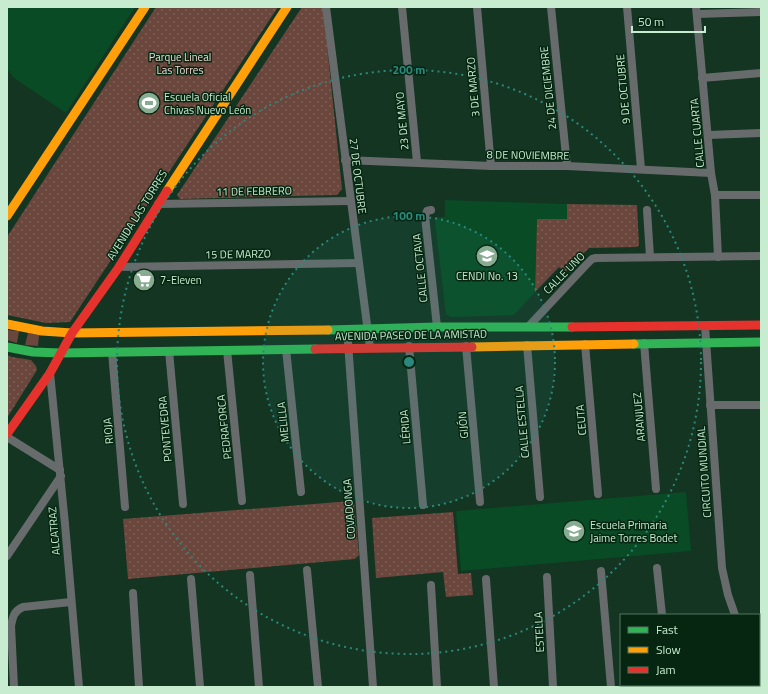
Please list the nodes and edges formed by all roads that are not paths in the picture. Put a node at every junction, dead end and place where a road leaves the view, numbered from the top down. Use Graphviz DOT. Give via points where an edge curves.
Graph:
graph roads {
  1 [pos="145,7"];
  2 [pos="287,7"];
  3 [pos="326,7"];
  4 [pos="402,7"];
  5 [pos="477,7"];
  6 [pos="551,7"];
  7 [pos="627,7"];
  8 [pos="696,11"];
  9 [pos="761,12"];
  10 [pos="761,73"];
  11 [pos="702,78"];
  12 [pos="761,133"];
  13 [pos="708,135"];
  14 [pos="345,160"];
  15 [pos="417,162"];
  16 [pos="491,166"];
  17 [pos="568,166"];
  18 [pos="641,169"];
  19 [pos="711,173"];
  20 [pos="761,195"];
  21 [pos="715,196"];
  22 [pos="350,201"];
  23 [pos="158,204"];
  24 [pos="431,210"];
  25 [pos="647,210"];
  26 [pos="7,216"];
  27 [pos="761,256"];
  28 [pos="650,257"];
  29 [pos="718,257"];
  30 [pos="358,263"];
  31 [pos="119,267"];
  32 [pos="7,324"];
  33 [pos="761,325"];
  34 [pos="704,326"];
  35 [pos="437,327"];
  36 [pos="528,327"];
  37 [pos="347,329"];
  38 [pos="368,330"];
  39 [pos="72,333"];
  40 [pos="761,342"];
  41 [pos="644,343"];
  42 [pos="705,343"];
  43 [pos="527,344"];
  44 [pos="585,344"];
  45 [pos="409,346"];
  46 [pos="466,346"];
  47 [pos="7,347"];
  48 [pos="348,348"];
  49 [pos="370,348"];
  50 [pos="286,349"];
  51 [pos="227,350"];
  52 [pos="169,351"];
  53 [pos="112,352"];
  54 [pos="61,353"];
  55 [pos="50,374"];
  56 [pos="710,405"];
  57 [pos="761,405"];
  58 [pos="7,436"];
  59 [pos="60,473"];
  60 [pos="656,489"];
  61 [pos="301,492"];
  62 [pos="598,494"];
  63 [pos="540,497"];
  64 [pos="242,501"];
  65 [pos="480,502"];
  66 [pos="183,504"];
  67 [pos="423,505"];
  68 [pos="125,508"];
  69 [pos="7,556"];
  70 [pos="657,568"];
  71 [pos="307,570"];
  72 [pos="602,572"];
  73 [pos="250,575"];
  74 [pos="547,577"];
  75 [pos="191,579"];
  76 [pos="486,579"];
  77 [pos="432,585"];
  78 [pos="133,593"];
  79 [pos="71,602"];
  80 [pos="662,614"];
  81 [pos="735,614"];
  82 [pos="14,687"];
  83 [pos="79,687"];
  84 [pos="139,687"];
  85 [pos="200,687"];
  86 [pos="259,687"];
  87 [pos="318,687"];
  88 [pos="373,687"];
  89 [pos="437,687"];
  90 [pos="494,687"];
  91 [pos="553,687"];
  92 [pos="610,687"];
  1 -- 26 [label="street"];
  2 -- 23 [label="street, AVENIDA LAS TORRES"];
  3 -- 14 [label="street, 27 DE OCTUBRE"];
  4 -- 15 [label="street, 23 DE MAYO"];
  5 -- 16 [label="street, 3 DE MARZO"];
  6 -- 17 [label="street, 24 DE DICIEMBRE"];
  7 -- 18 [label="street, 9 DE OCTUBRE"];
  8 -- 9 [label="street"];
  8 -- 11 [label="street, CALLE CUARTA"];
  10 -- 11 [label="street"];
  11 -- 13 [label="street, CALLE CUARTA"];
  12 -- 13 [label="street"];
  13 -- 19 [label="street, CALLE CUARTA"];
  14 -- 15 [label="street, 8 DE NOVIEMBRE"];
  14 -- 22 [label="street, 27 DE OCTUBRE"];
  15 -- 16 [label="street, 8 DE NOVIEMBRE"];
  16 -- 17 [label="street, 8 DE NOVIEMBRE"];
  17 -- 18 [label="street, 8 DE NOVIEMBRE"];
  18 -- 19 [label="street, 8 DE NOVIEMBRE"];
  19 -- 21 [label="street, CALLE CUARTA"];
  20 -- 21 [label="street"];
  21 -- 29 [label="street, CALLE CUARTA"];
  22 -- 23 [label="street, 11 DE FEBRERO"];
  22 -- 30 [label="street, 27 DE OCTUBRE"];
  23 -- 31 [label="street, AVENIDA LAS TORRES"];
  24 -- 35 [label="street, CALLE OCTAVA" via="427,211 425,216"];
  25 -- 28 [label="street"];
  27 -- 29 [label="street, CALLE UNO"];
  28 -- 29 [label="street, CALLE UNO"];
  28 -- 36 [label="street, CALLE UNO" via="592,260"];
  30 -- 31 [label="street, 15 DE MARZO"];
  30 -- 38 [label="street, 27 DE OCTUBRE"];
  31 -- 39 [label="street, AVENIDA LAS TORRES"];
  32 -- 39 [label="street, AVENIDA PASEO DE LA AMISTAD" via="42,331"];
  33 -- 34 [label="street, AVENIDA PASEO DE LA AMISTAD"];
  34 -- 36 [label="street, AVENIDA PASEO DE LA AMISTAD"];
  34 -- 42 [label="street, CIRCUITO MUNDIAL"];
  35 -- 36 [label="street, AVENIDA PASEO DE LA AMISTAD"];
  35 -- 38 [label="street, AVENIDA PASEO DE LA AMISTAD"];
  37 -- 38 [label="street, AVENIDA PASEO DE LA AMISTAD"];
  37 -- 39 [label="street, AVENIDA PASEO DE LA AMISTAD"];
  37 -- 48 [label="street, COVADONGA"];
  38 -- 49 [label="street, 27 DE OCTUBRE"];
  39 -- 54 [label="street, AVENIDA LAS TORRES"];
  40 -- 42 [label="street, AVENIDA PASEO DE LA AMISTAD"];
  41 -- 42 [label="street, AVENIDA PASEO DE LA AMISTAD"];
  41 -- 44 [label="street, AVENIDA PASEO DE LA AMISTAD"];
  41 -- 60 [label="street, ARANJUEZ"];
  42 -- 56 [label="street, CIRCUITO MUNDIAL"];
  43 -- 44 [label="street, AVENIDA PASEO DE LA AMISTAD"];
  43 -- 46 [label="street, AVENIDA PASEO DE LA AMISTAD"];
  43 -- 63 [label="street, CALLE ESTELLA"];
  44 -- 62 [label="street, CEUTA"];
  45 -- 46 [label="street, AVENIDA PASEO DE LA AMISTAD"];
  45 -- 49 [label="street, AVENIDA PASEO DE LA AMISTAD"];
  45 -- 67 [label="street, LÉRIDA"];
  46 -- 65 [label="street, GIJÓN"];
  47 -- 54 [label="street, AVENIDA PASEO DE LA AMISTAD" via="33,352"];
  48 -- 49 [label="street, AVENIDA PASEO DE LA AMISTAD"];
  48 -- 50 [label="street, AVENIDA PASEO DE LA AMISTAD"];
  48 -- 88 [label="street, COVADONGA"];
  50 -- 51 [label="street, AVENIDA PASEO DE LA AMISTAD"];
  50 -- 61 [label="street, MELILLA"];
  51 -- 52 [label="street, AVENIDA PASEO DE LA AMISTAD"];
  51 -- 64 [label="street, PEDRAFORCA"];
  52 -- 53 [label="street, AVENIDA PASEO DE LA AMISTAD"];
  52 -- 66 [label="street, PONTEVEDRA"];
  53 -- 54 [label="street, AVENIDA PASEO DE LA AMISTAD"];
  53 -- 68 [label="street, RIOJA"];
  54 -- 55 [label="street, AVENIDA LAS TORRES"];
  55 -- 58 [label="street, AVENIDA LAS TORRES"];
  55 -- 59 [label="street, ALCATRAZ"];
  56 -- 57 [label="street"];
  56 -- 81 [label="street, CIRCUITO MUNDIAL" via="722,568"];
  58 -- 59 [label="street"];
  59 -- 69 [label="street"];
  59 -- 79 [label="street, ALCATRAZ"];
  70 -- 80 [label="street"];
  71 -- 87 [label="street"];
  72 -- 92 [label="street"];
  73 -- 86 [label="street"];
  74 -- 91 [label="street, ESTELLA"];
  75 -- 85 [label="street"];
  76 -- 90 [label="street"];
  77 -- 89 [label="street"];
  78 -- 84 [label="street"];
  79 -- 82 [label="street" via="32,605 17,610 11,626"];
  79 -- 83 [label="street, ALCATRAZ"];
}
